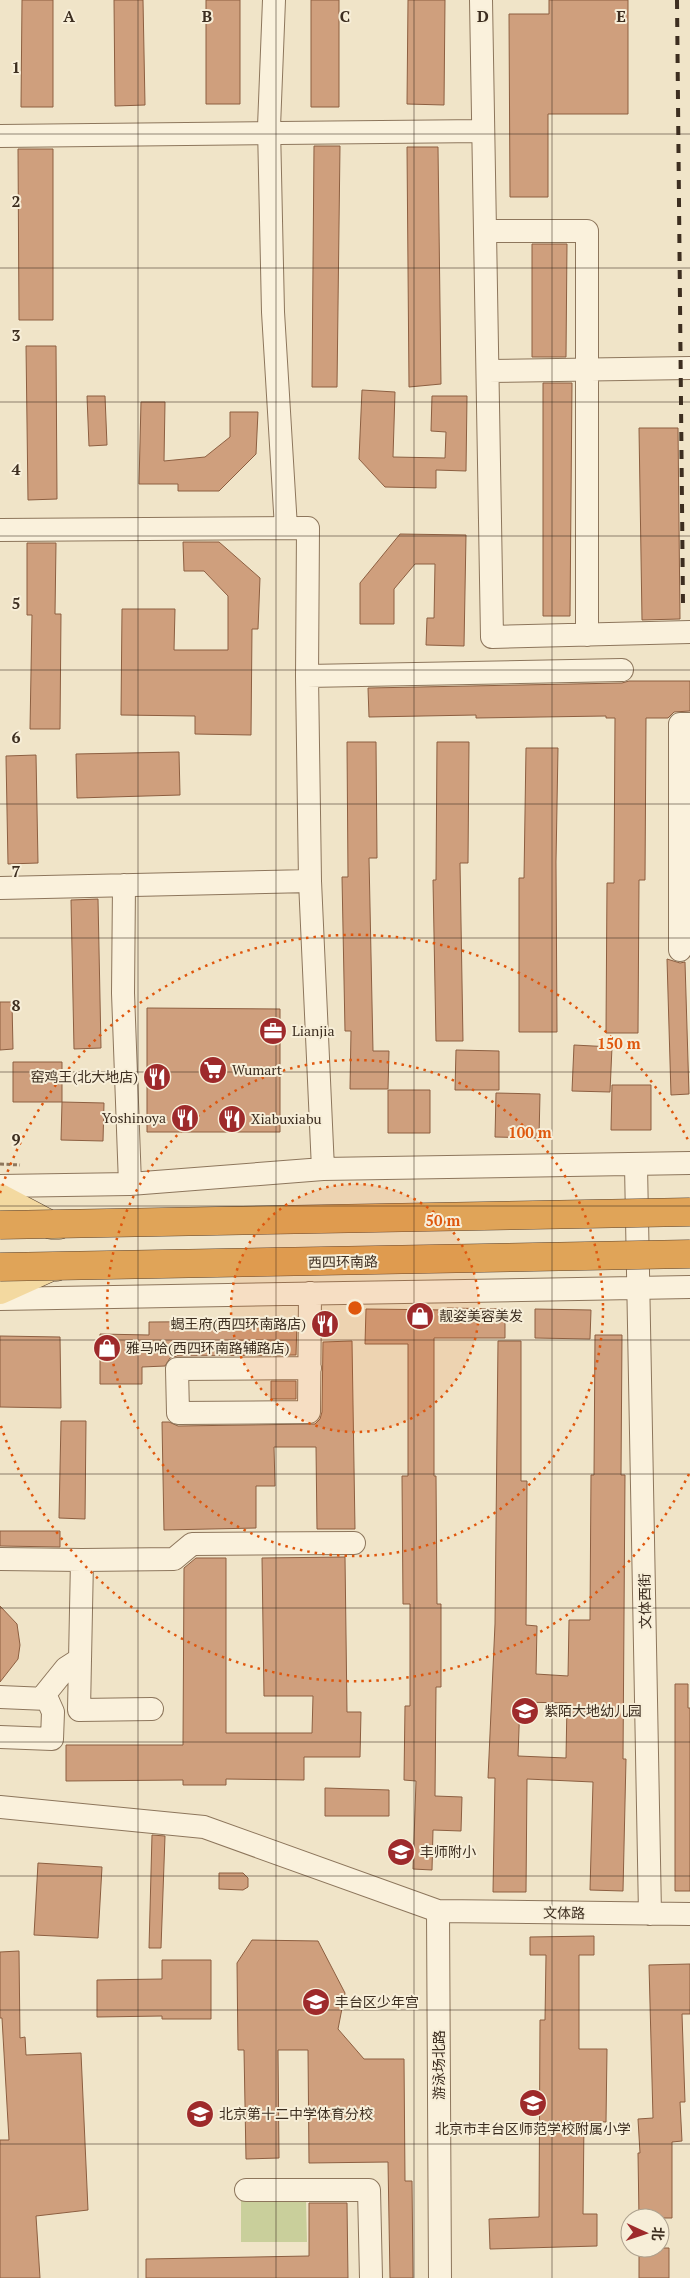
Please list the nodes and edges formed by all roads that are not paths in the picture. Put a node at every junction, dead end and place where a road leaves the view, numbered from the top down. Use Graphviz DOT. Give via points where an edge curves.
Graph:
graph roads {
  1 [pos="274,0"];
  2 [pos="481,0"];
  3 [pos="484,131"];
  4 [pos="270,134"];
  5 [pos="0,136"];
  6 [pos="485,231"];
  7 [pos="586,368"];
  8 [pos="690,368"];
  9 [pos="488,371"];
  10 [pos="286,528"];
  11 [pos="0,530"];
  12 [pos="690,632"];
  13 [pos="587,635"];
  14 [pos="622,670"];
  15 [pos="307,676"];
  16 [pos="690,724"];
  17 [pos="310,881"];
  18 [pos="124,885"];
  19 [pos="0,888"];
  20 [pos="680,950"];
  21 [pos="690,1163"];
  22 [pos="636,1165"];
  23 [pos="323,1169"];
  24 [pos="130,1184"];
  25 [pos="0,1186"];
  26 [pos="0,1198"];
  27 [pos="690,1212"];
  28 [pos="638,1213"];
  29 [pos="0,1225"];
  30 [pos="690,1254"];
  31 [pos="639,1256"];
  32 [pos="0,1267"];
  33 [pos="690,1287"];
  34 [pos="639,1288"];
  35 [pos="0,1290"];
  36 [pos="310,1293"];
  37 [pos="0,1299"];
  38 [pos="310,1368"];
  39 [pos="354,1544"];
  40 [pos="0,1559"];
  41 [pos="82,1560"];
  42 [pos="80,1659"];
  43 [pos="0,1697"];
  44 [pos="48,1699"];
  45 [pos="152,1709"];
  46 [pos="0,1737"];
  47 [pos="0,1806"];
  48 [pos="438,1911"];
  49 [pos="650,1914"];
  50 [pos="690,1914"];
  51 [pos="246,2190"];
  52 [pos="371,2278"];
  53 [pos="440,2278"];
  1 -- 4 [label="street"];
  2 -- 3 [label="street"];
  3 -- 4 [label="street"];
  3 -- 6 [label="street"];
  4 -- 5 [label="street"];
  4 -- 10 [label="street" via="273,312"];
  6 -- 7 [label="street" via="587,231"];
  6 -- 9 [label="street"];
  7 -- 8 [label="street"];
  7 -- 9 [label="street"];
  7 -- 13 [label="street"];
  9 -- 13 [label="street" via="492,638"];
  10 -- 11 [label="street"];
  10 -- 15 [label="street" via="308,528"];
  12 -- 13 [label="street"];
  14 -- 15 [label="street"];
  15 -- 17 [label="street"];
  16 -- 20 [label="street" via="680,724"];
  17 -- 18 [label="street"];
  17 -- 23 [label="street"];
  18 -- 19 [label="street"];
  18 -- 24 [label="street" via="123,992"];
  21 -- 22 [label="street"];
  22 -- 23 [label="street"];
  22 -- 28 [label="street, 文体西街"];
  23 -- 24 [label="street"];
  24 -- 25 [label="street"];
  26 -- 28 [label="main road" via="51,1225"];
  27 -- 28 [label="main road"];
  27 -- 29 [label="highway, bridge"];
  28 -- 31 [label="street, 文体西街"];
  30 -- 31 [label="main road, 西四环南路"];
  30 -- 32 [label="highway, 西四环南路, bridge"];
  31 -- 34 [label="street, 文体西街"];
  31 -- 35 [label="main road, 西四环南路" via="51,1267"];
  33 -- 34 [label="street"];
  34 -- 36 [label="street"];
  34 -- 49 [label="street, 文体西街"];
  36 -- 37 [label="street"];
  36 -- 38 [label="street"];
  38 -- 38 [label="street" via="309,1412 178,1414 177,1369"];
  39 -- 41 [label="street" via="192,1544 174,1559"];
  40 -- 41 [label="street"];
  41 -- 42 [label="street"];
  42 -- 44 [label="street" via="66,1668 45,1694"];
  42 -- 45 [label="street" via="80,1710"];
  43 -- 44 [label="street"];
  44 -- 46 [label="street" via="53,1712 52,1739"];
  47 -- 48 [label="street, 文体路" via="204,1827"];
  48 -- 49 [label="street, 文体路"];
  48 -- 53 [label="street, 游泳场北路"];
  49 -- 50 [label="street, 文体路"];
  51 -- 52 [label="street" via="369,2190"];
}
